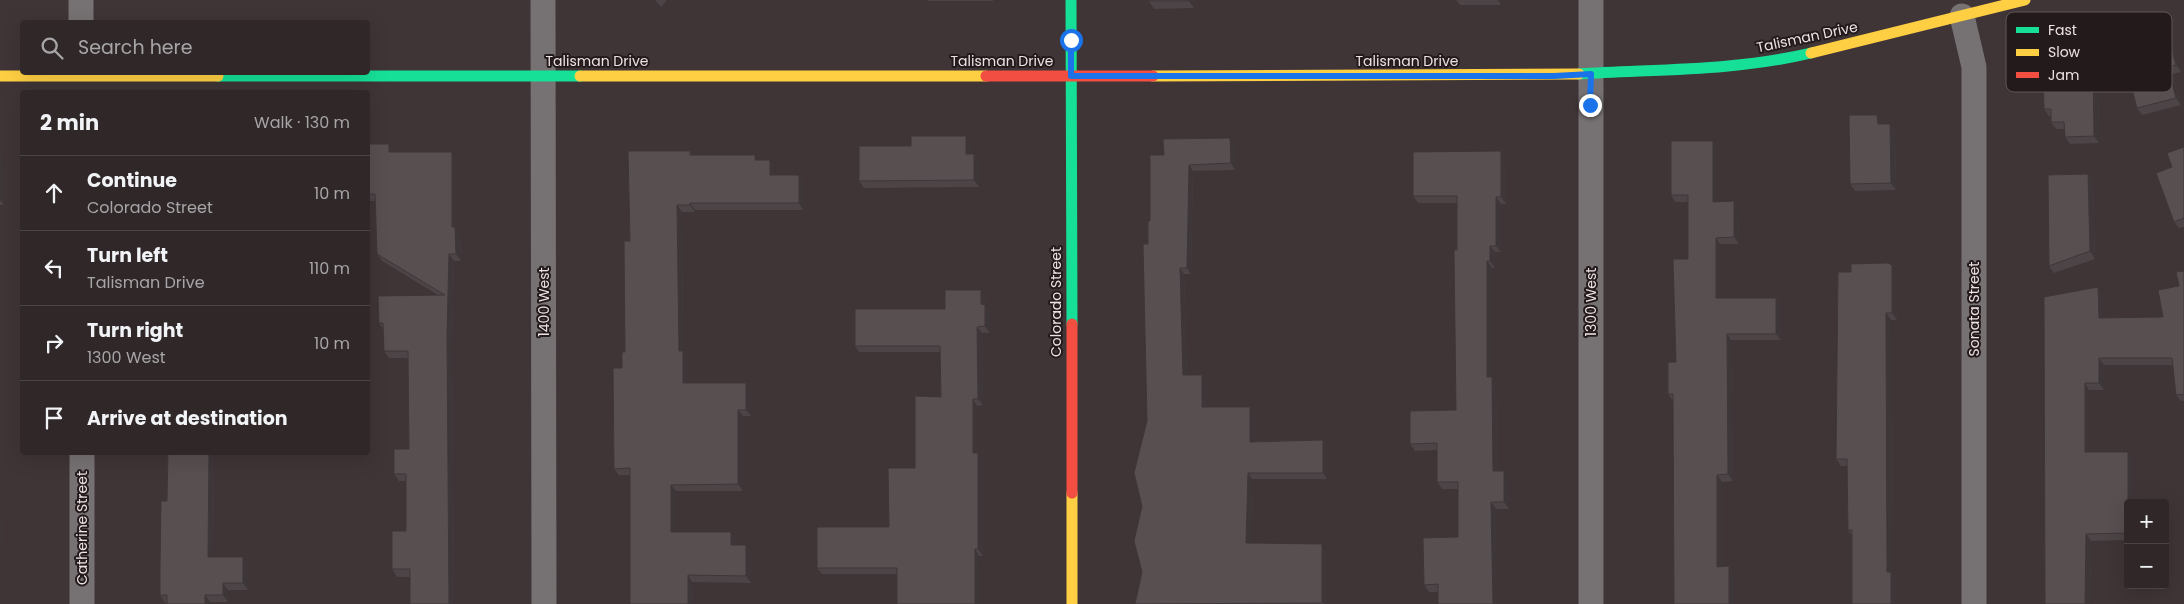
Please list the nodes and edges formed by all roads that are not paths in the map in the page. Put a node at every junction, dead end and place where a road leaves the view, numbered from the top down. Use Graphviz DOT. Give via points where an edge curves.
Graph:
graph roads {
  1 [pos="81,0"];
  2 [pos="543,0"];
  3 [pos="1071,0"];
  4 [pos="1591,0"];
  5 [pos="2025,0"];
  6 [pos="1962,16"];
  7 [pos="81,20"];
  8 [pos="1591,74"];
  9 [pos="0,76"];
  10 [pos="544,76"];
  11 [pos="1071,76"];
  12 [pos="82,80"];
  13 [pos="82,455"];
  14 [pos="82,604"];
  15 [pos="544,604"];
  16 [pos="1072,604"];
  17 [pos="1591,604"];
  18 [pos="1974,604"];
  1 -- 7 [label="street"];
  2 -- 10 [label="street, 1400 West"];
  3 -- 11 [label="street, Colorado Street"];
  4 -- 8 [label="street, 1300 West"];
  5 -- 6 [label="street, Talisman Drive"];
  6 -- 8 [label="street, Talisman Drive" via="1761,64"];
  6 -- 18 [label="street, Sonata Street" via="1974,67"];
  8 -- 11 [label="street, Talisman Drive"];
  8 -- 17 [label="street, 1300 West"];
  9 -- 12 [label="street, Talisman Drive"];
  10 -- 11 [label="street, Talisman Drive"];
  10 -- 12 [label="street, Talisman Drive"];
  10 -- 15 [label="street, 1400 West"];
  11 -- 16 [label="street, Colorado Street"];
  13 -- 14 [label="street, Catherine Street"];
}
